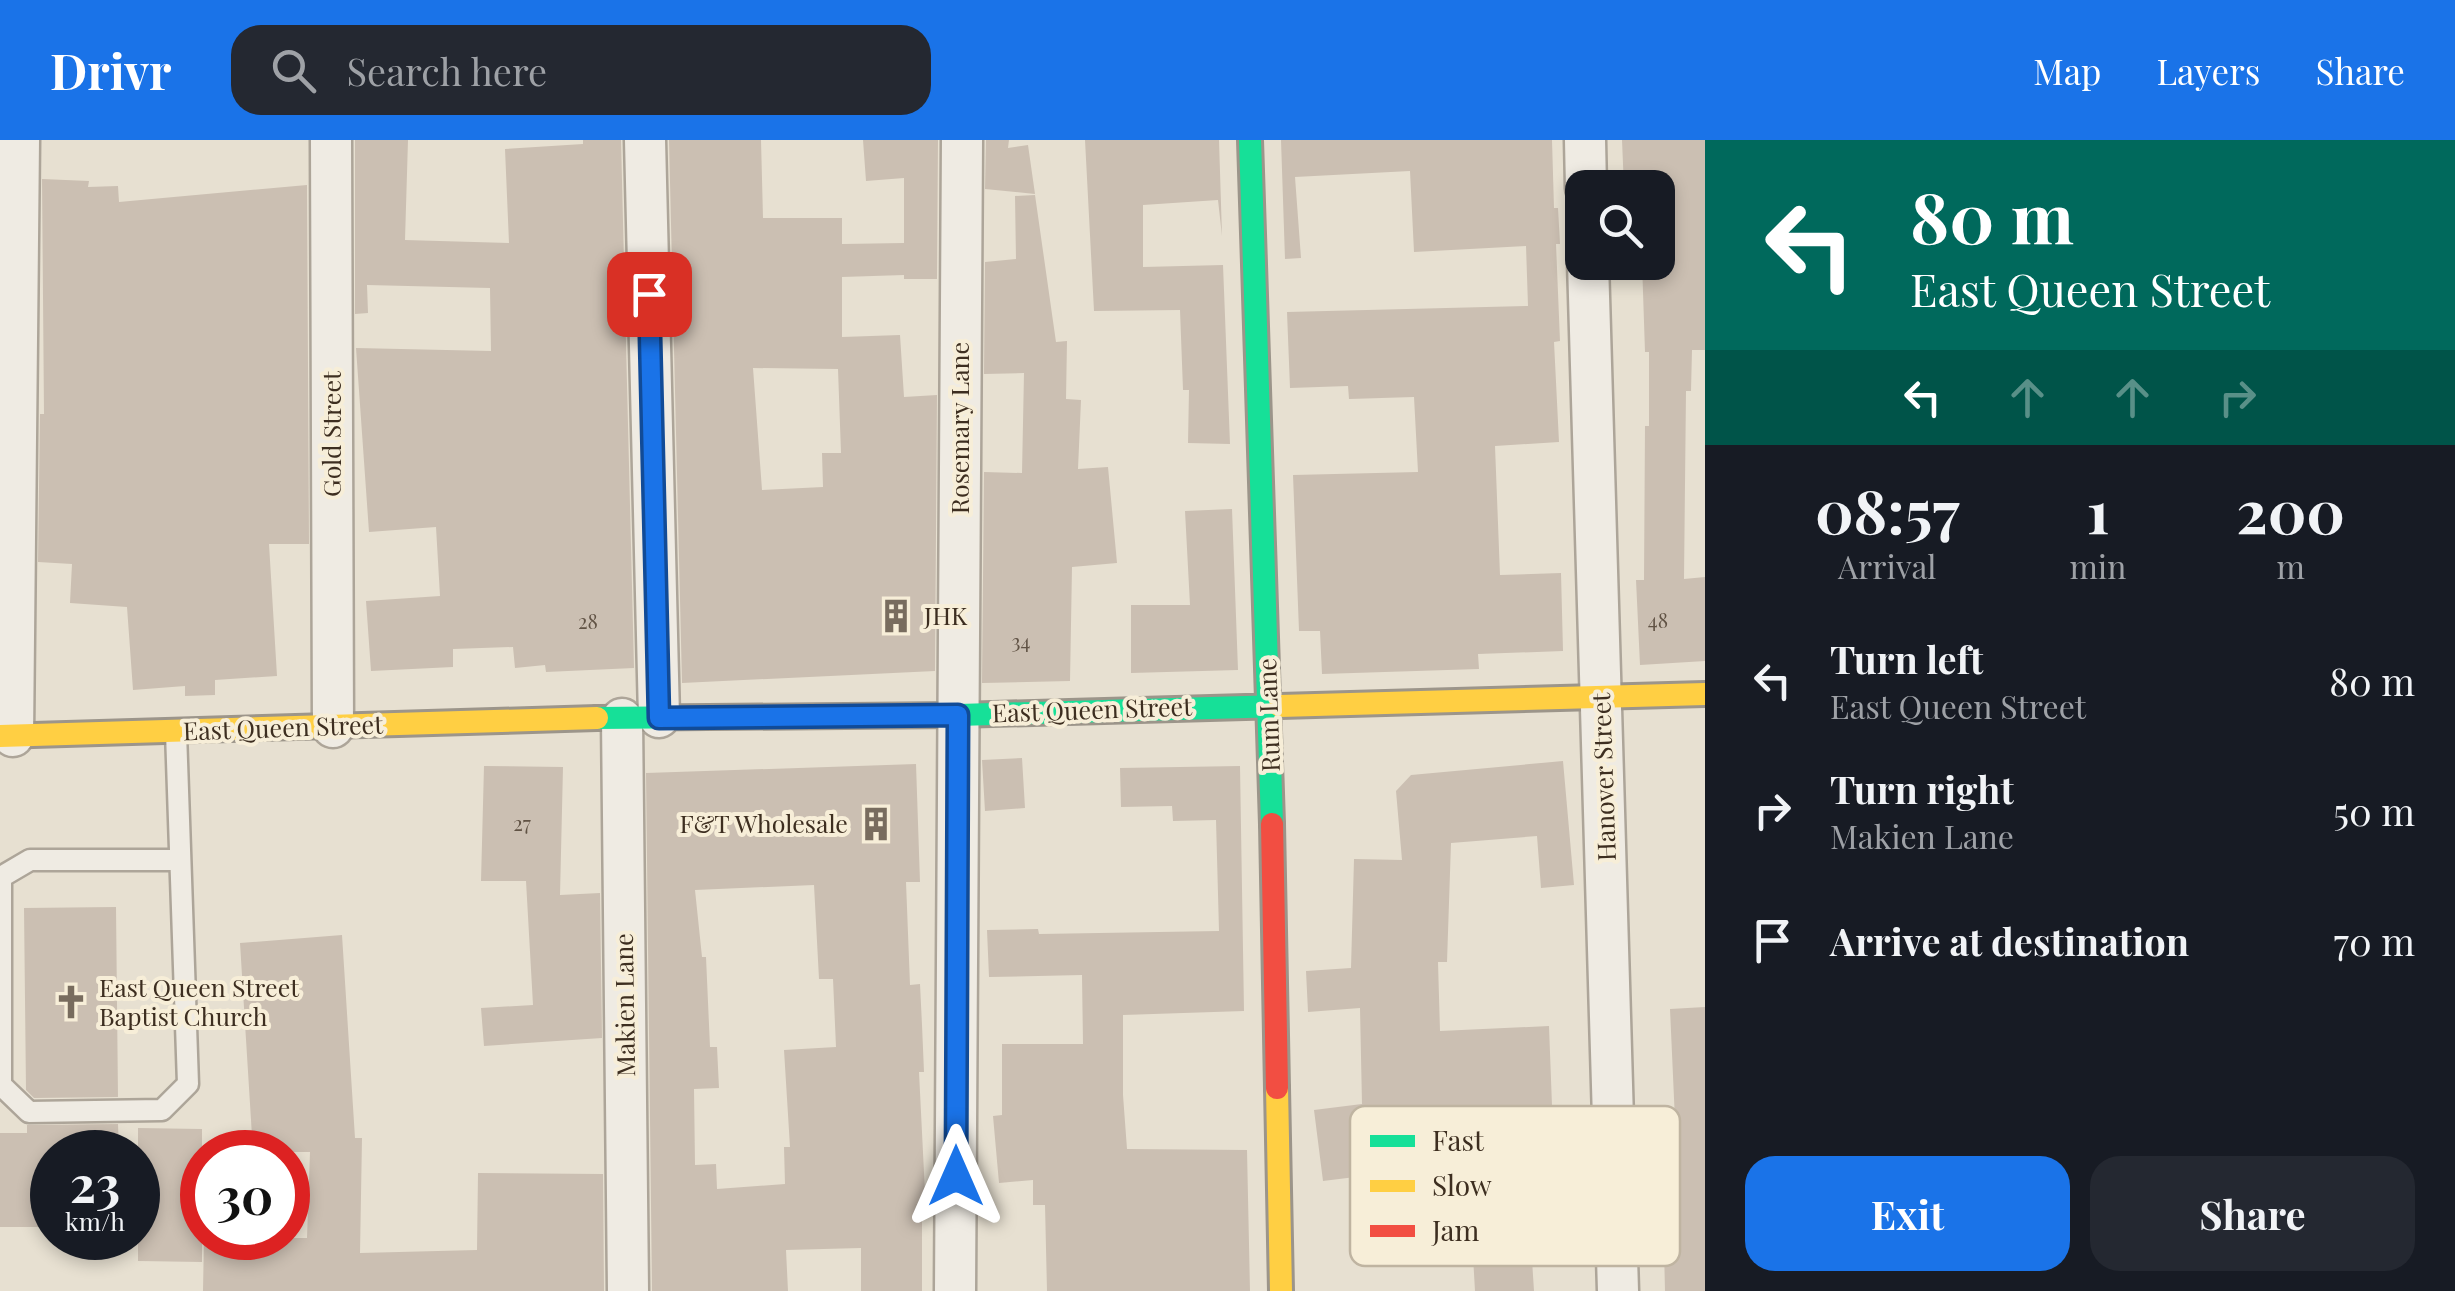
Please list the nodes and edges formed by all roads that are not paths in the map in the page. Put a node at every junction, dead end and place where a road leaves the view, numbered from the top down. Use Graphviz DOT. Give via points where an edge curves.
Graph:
graph roads {
  1 [pos="19,140"];
  2 [pos="331,140"];
  3 [pos="646,140"];
  4 [pos="962,140"];
  5 [pos="1250,140"];
  6 [pos="1584,140"];
  7 [pos="1585,170"];
  8 [pos="1589,280"];
  9 [pos="1705,694"];
  10 [pos="1602,698"];
  11 [pos="1270,704"];
  12 [pos="958,715"];
  13 [pos="640,718"];
  14 [pos="333,727"];
  15 [pos="176,732"];
  16 [pos="7,736"];
  17 [pos="180,860"];
  18 [pos="1613,1106"];
  19 [pos="1617,1266"];
  20 [pos="628,1291"];
  21 [pos="956,1291"];
  22 [pos="1281,1291"];
  23 [pos="1618,1291"];
  1 -- 16 [label="street"];
  2 -- 14 [label="street, Gold Street"];
  3 -- 13 [label="street, Makien Lane"];
  4 -- 12 [label="street, Rosemary Lane"];
  5 -- 11 [label="main road, Rum Lane"];
  6 -- 7 [label="street"];
  8 -- 10 [label="street, Hanover Street"];
  9 -- 10 [label="main road, East Queen Street"];
  10 -- 11 [label="main road, East Queen Street"];
  10 -- 18 [label="street, Hanover Street"];
  11 -- 12 [label="main road, East Queen Street"];
  11 -- 22 [label="main road, Rum Lane"];
  12 -- 13 [label="main road, East Queen Street"];
  12 -- 21 [label="street, Rosemary Lane"];
  13 -- 14 [label="main road, East Queen Street"];
  13 -- 20 [label="street, Makien Lane"];
  14 -- 15 [label="main road, East Queen Street"];
  15 -- 16 [label="main road, East Queen Street"];
  15 -- 17 [label="lane"];
  17 -- 17 [label="lane" via="30,860 1,877 1,1085 29,1112 162,1110 188,1084"];
  19 -- 23 [label="street, Hanover Street"];
}
